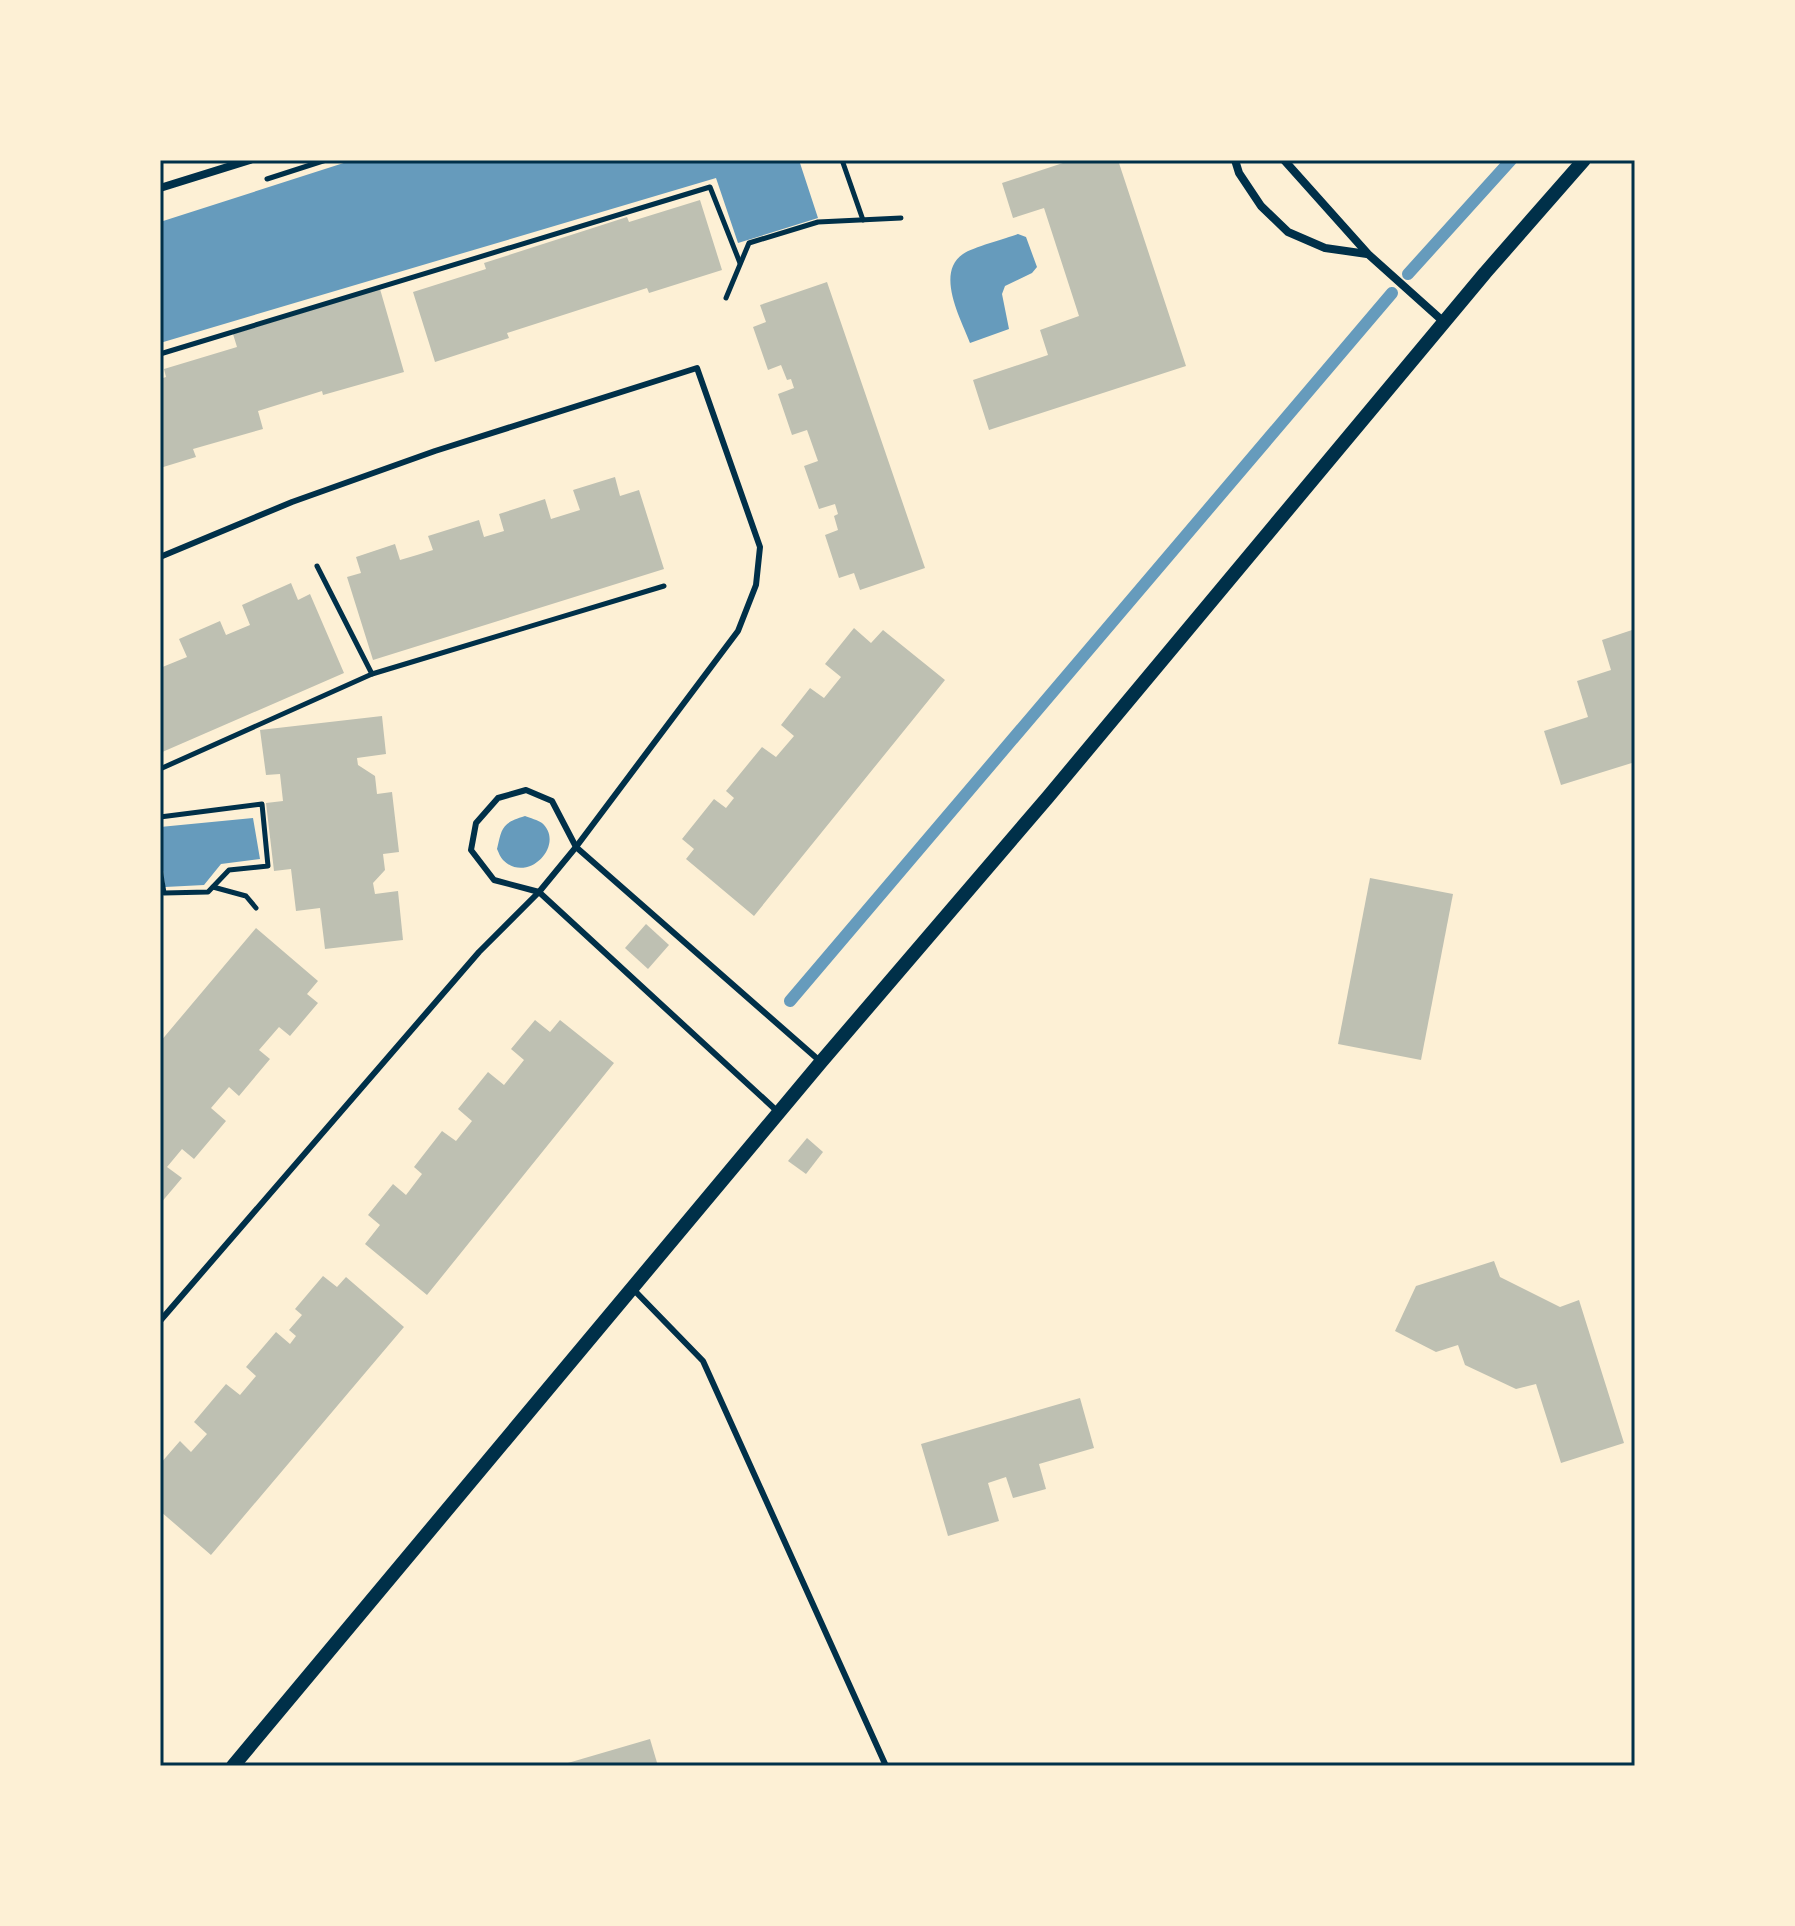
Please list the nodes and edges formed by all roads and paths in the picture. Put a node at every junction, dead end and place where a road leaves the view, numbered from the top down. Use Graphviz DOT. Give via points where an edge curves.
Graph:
graph roads {
  1 [pos="250,160"];
  2 [pos="842,160"];
  3 [pos="1235,160"];
  4 [pos="1284,160"];
  5 [pos="1584,160"];
  6 [pos="160,188"];
  7 [pos="901,218"];
  8 [pos="863,220"];
  9 [pos="1368,254"];
  10 [pos="740,263"];
  11 [pos="726,298"];
  12 [pos="1445,323"];
  13 [pos="160,354"];
  14 [pos="160,557"];
  15 [pos="317,566"];
  16 [pos="664,586"];
  17 [pos="372,674"];
  18 [pos="160,769"];
  19 [pos="160,817"];
  20 [pos="576,847"];
  21 [pos="160,869"];
  22 [pos="212,887"];
  23 [pos="539,892"];
  24 [pos="256,908"];
  25 [pos="821,1062"];
  26 [pos="780,1114"];
  27 [pos="633,1289"];
  28 [pos="160,1321"];
  29 [pos="233,1766"];
  30 [pos="886,1766"];
  1 -- 6 [label="street"];
  2 -- 8 [label="path"];
  3 -- 9 [label="street" via="1261,206 1288,232 1325,248"];
  4 -- 9 [label="street"];
  5 -- 12 [label="street"];
  7 -- 8 [label="path"];
  8 -- 10 [label="path" via="818,222 749,243"];
  9 -- 12 [label="street"];
  10 -- 11 [label="path"];
  10 -- 13 [label="path" via="710,187"];
  12 -- 25 [label="street"];
  14 -- 20 [label="lane" via="435,451 697,368 760,547 756,585 738,631"];
  15 -- 17 [label="path"];
  16 -- 17 [label="path"];
  17 -- 18 [label="path"];
  19 -- 22 [label="path" via="262,804 268,866 229,870"];
  20 -- 23 [label="lane"];
  20 -- 23 [label="lane" via="552,801 526,790 498,798 476,823 471,850 494,880"];
  20 -- 25 [label="lane"];
  21 -- 22 [label="path" via="164,893 208,892"];
  22 -- 24 [label="path" via="246,896"];
  23 -- 26 [label="lane"];
  23 -- 28 [label="lane" via="479,952"];
  25 -- 26 [label="street"];
  26 -- 27 [label="street"];
  27 -- 29 [label="street"];
  27 -- 30 [label="lane" via="703,1361"];
}
